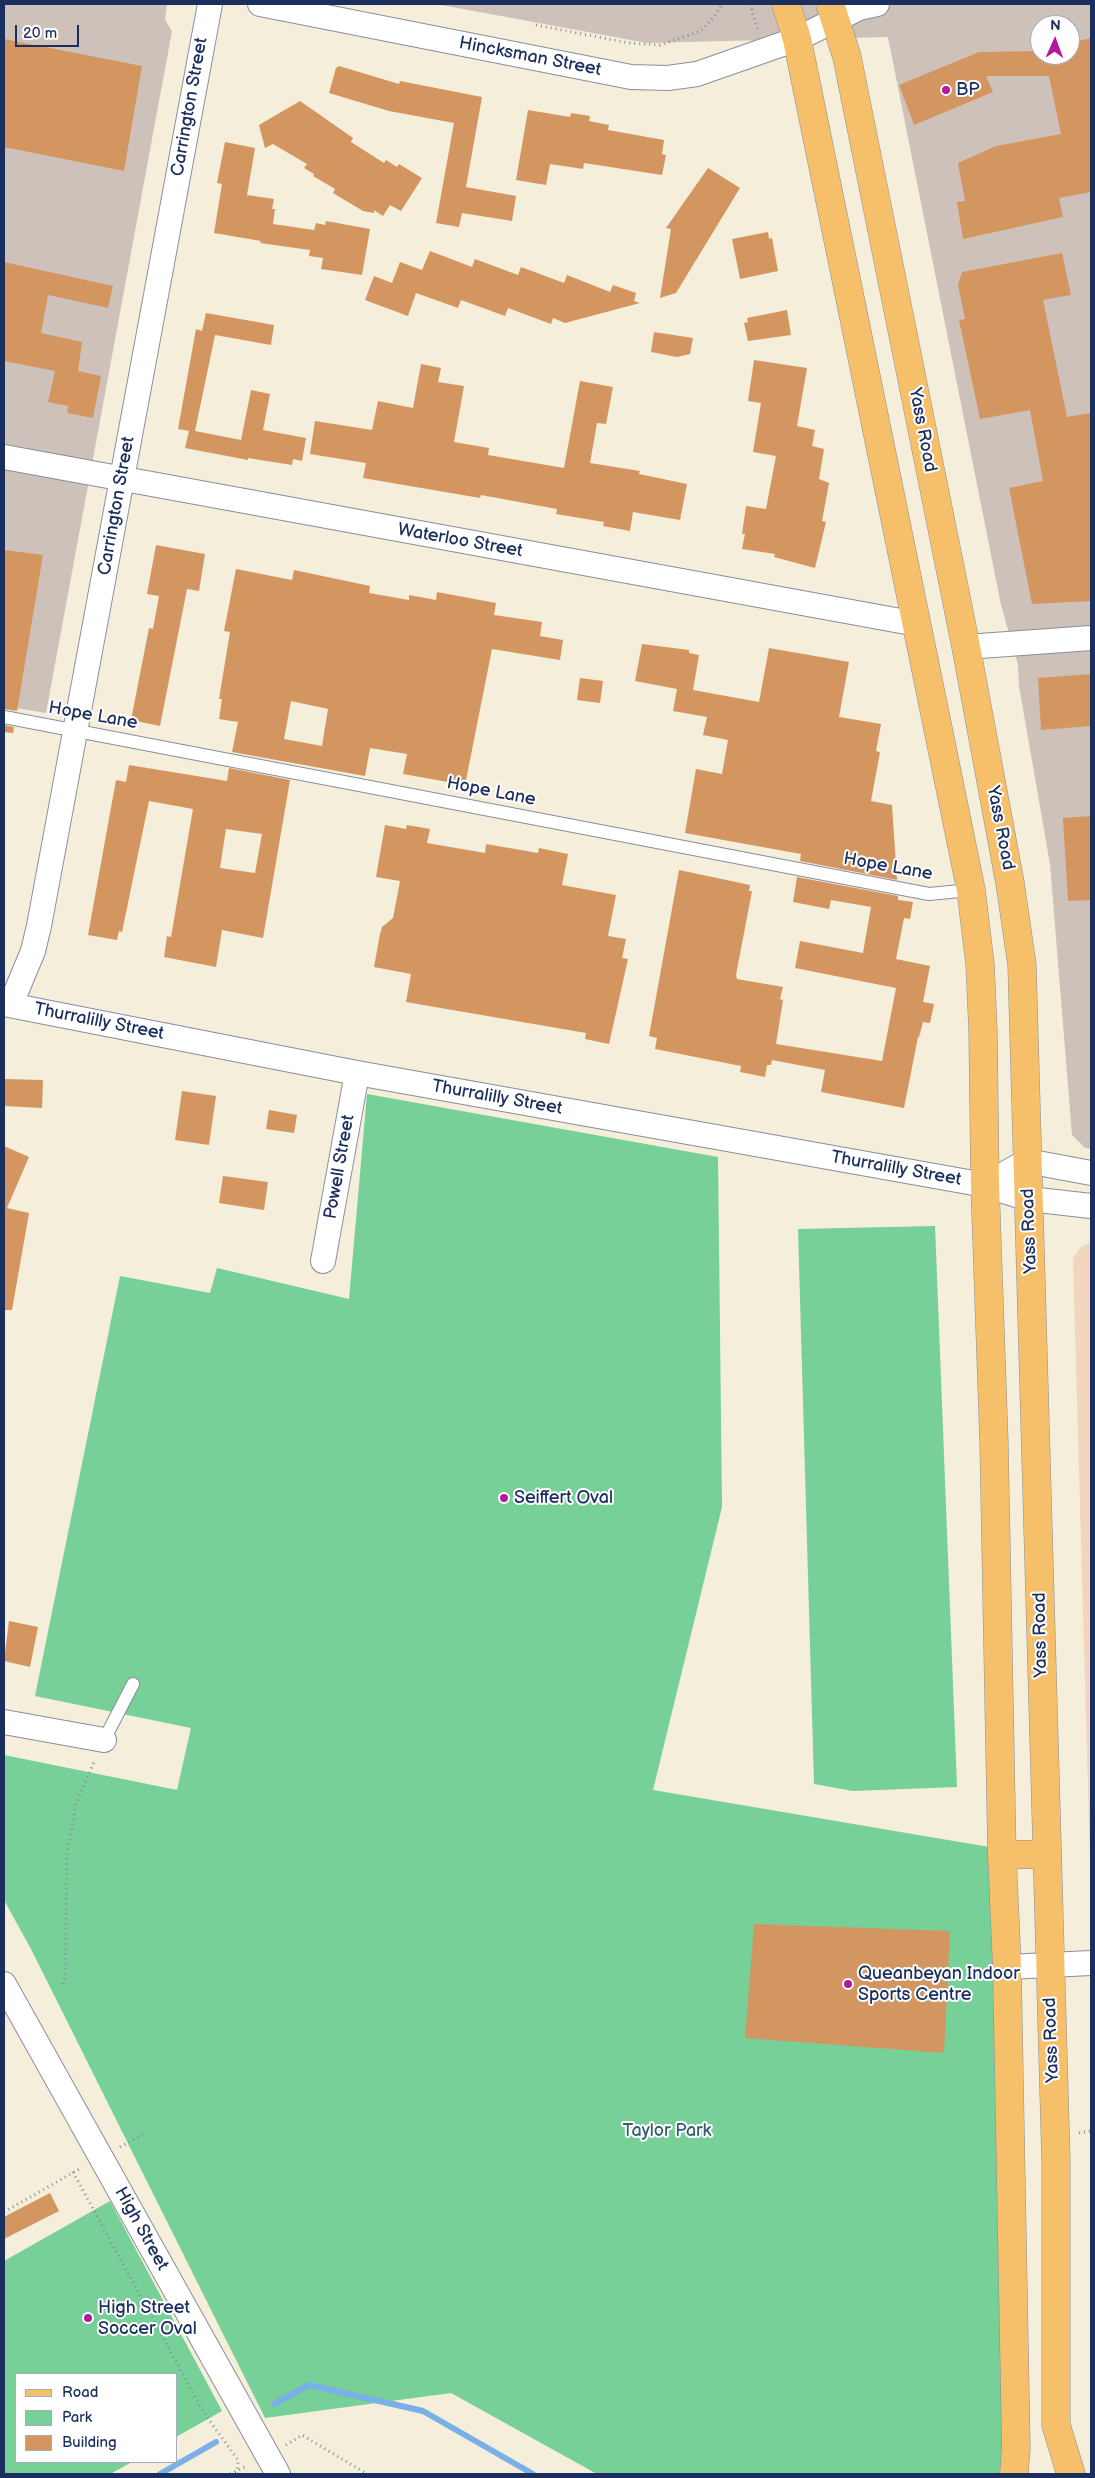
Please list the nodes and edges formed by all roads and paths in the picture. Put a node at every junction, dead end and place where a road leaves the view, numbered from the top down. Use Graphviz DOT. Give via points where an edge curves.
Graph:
graph roads {
  1 [pos="210,4"];
  2 [pos="260,4"];
  3 [pos="722,4"];
  4 [pos="786,4"];
  5 [pos="877,4"];
  6 [pos="832,11"];
  7 [pos="536,25"];
  8 [pos="797,39"];
  9 [pos="4,457"];
  10 [pos="122,479"];
  11 [pos="917,624"];
  12 [pos="1091,638"];
  13 [pos="966,647"];
  14 [pos="4,717"];
  15 [pos="75,730"];
  16 [pos="971,890"];
  17 [pos="6,1002"];
  18 [pos="357,1073"];
  19 [pos="1027,1161"];
  20 [pos="1091,1173"];
  21 [pos="985,1185"];
  22 [pos="1029,1199"];
  23 [pos="1091,1206"];
  24 [pos="323,1261"];
  25 [pos="133,1684"];
  26 [pos="4,1722"];
  27 [pos="104,1740"];
  28 [pos="1046,1854"];
  29 [pos="1002,1855"];
  30 [pos="1091,1963"];
  31 [pos="1050,1966"];
  32 [pos="1007,1967"];
  33 [pos="4,1984"];
  34 [pos="62,1984"];
  35 [pos="144,2134"];
  36 [pos="101,2158"];
  37 [pos="73,2172"];
  38 [pos="4,2212"];
  39 [pos="272,2464"];
  40 [pos="237,2473"];
  41 [pos="230,2474"];
  42 [pos="367,2474"];
  43 [pos="1014,2474"];
  44 [pos="1071,2474"];
  1 -- 10 [label="street, Carrington Street"];
  2 -- 8 [label="street, Hincksman Street" via="631,77 668,78 697,74"];
  3 -- 7 [label="path" via="701,31 660,45 629,43"];
  4 -- 8 [label="main road"];
  5 -- 6 [label="street, Hincksman Street"];
  6 -- 8 [label="street, Hincksman Street"];
  6 -- 13 [label="main road, Yass Road" via="849,66"];
  8 -- 11 [label="main road"];
  9 -- 10 [label="street, Waterloo Street"];
  10 -- 11 [label="street, Waterloo Street"];
  10 -- 15 [label="street, Carrington Street"];
  11 -- 13 [label="main road"];
  11 -- 16 [label="main road"];
  12 -- 13 [label="street"];
  13 -- 19 [label="main road, Yass Road" via="1018,928 1024,1000"];
  14 -- 15 [label="lane, Hope Lane"];
  15 -- 16 [label="lane, Hope Lane" via="929,894"];
  15 -- 17 [label="street, Carrington Street" via="38,933 33,951"];
  16 -- 21 [label="main road" via="980,964"];
  17 -- 18 [label="street, Thurralilly Street"];
  18 -- 21 [label="street, Thurralilly Street"];
  18 -- 24 [label="street, Powell Street"];
  19 -- 20 [label="street"];
  19 -- 21 [label="street, Thurralilly Street"];
  19 -- 22 [label="main road, Yass Road"];
  21 -- 22 [label="street, Thurralilly Street"];
  21 -- 29 [label="main road"];
  22 -- 23 [label="street, Thurralilly Street"];
  22 -- 28 [label="main road, Yass Road"];
  25 -- 27 [label="lane"];
  26 -- 27 [label="street"];
  27 -- 34 [label="path" via="76,1804 67,1854 65,1979"];
  28 -- 29 [label="main road"];
  28 -- 31 [label="main road, Yass Road"];
  29 -- 32 [label="main road"];
  30 -- 31 [label="street"];
  31 -- 32 [label="street"];
  31 -- 44 [label="main road, Yass Road" via="1056,2162 1056,2425"];
  32 -- 43 [label="main road"];
  33 -- 36 [label="street, High Street"];
  35 -- 36 [label="path"];
  36 -- 37 [label="path"];
  36 -- 39 [label="street, High Street"];
  37 -- 38 [label="path"];
  37 -- 40 [label="path" via="204,2412 238,2460"];
  39 -- 40 [label="path"];
  39 -- 42 [label="path" via="302,2435"];
  40 -- 41 [label="path"];
}
